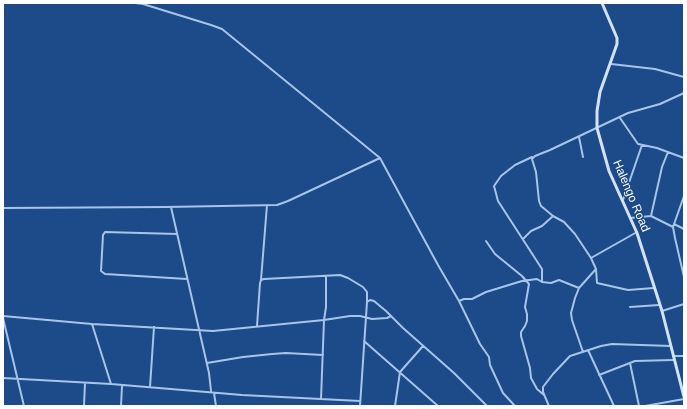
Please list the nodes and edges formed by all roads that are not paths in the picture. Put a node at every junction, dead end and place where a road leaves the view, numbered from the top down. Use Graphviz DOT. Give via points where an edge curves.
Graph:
graph roads {
  1 [pos="135,3"];
  2 [pos="602,3"];
  3 [pos="610,64"];
  4 [pos="684,77"];
  5 [pos="684,92"];
  6 [pos="620,118"];
  7 [pos="596,128"];
  8 [pos="579,137"];
  9 [pos="642,145"];
  10 [pos="668,152"];
  11 [pos="533,157"];
  12 [pos="583,157"];
  13 [pos="380,158"];
  14 [pos="684,158"];
  15 [pos="684,196"];
  16 [pos="623,202"];
  17 [pos="267,205"];
  18 [pos="171,207"];
  19 [pos="3,208"];
  20 [pos="553,216"];
  21 [pos="651,216"];
  22 [pos="630,218"];
  23 [pos="674,225"];
  24 [pos="684,229"];
  25 [pos="637,232"];
  26 [pos="177,234"];
  27 [pos="523,239"];
  28 [pos="486,241"];
  29 [pos="591,258"];
  30 [pos="596,270"];
  31 [pos="326,276"];
  32 [pos="684,277"];
  33 [pos="187,279"];
  34 [pos="261,280"];
  35 [pos="527,281"];
  36 [pos="542,282"];
  37 [pos="580,288"];
  38 [pos="654,288"];
  39 [pos="459,301"];
  40 [pos="367,302"];
  41 [pos="684,304"];
  42 [pos="659,305"];
  43 [pos="630,307"];
  44 [pos="662,311"];
  45 [pos="391,316"];
  46 [pos="3,317"];
  47 [pos="366,317"];
  48 [pos="324,320"];
  49 [pos="92,324"];
  50 [pos="257,326"];
  51 [pos="154,328"];
  52 [pos="199,330"];
  53 [pos="364,341"];
  54 [pos="424,346"];
  55 [pos="671,346"];
  56 [pos="588,350"];
  57 [pos="583,352"];
  58 [pos="323,356"];
  59 [pos="684,356"];
  60 [pos="673,358"];
  61 [pos="207,363"];
  62 [pos="630,363"];
  63 [pos="400,372"];
  64 [pos="600,375"];
  65 [pos="3,378"];
  66 [pos="19,380"];
  67 [pos="85,383"];
  68 [pos="111,384"];
  69 [pos="122,386"];
  70 [pos="150,387"];
  71 [pos="213,392"];
  72 [pos="544,395"];
  73 [pos="684,398"];
  74 [pos="321,399"];
  75 [pos="360,401"];
  76 [pos="24,406"];
  77 [pos="84,406"];
  78 [pos="120,406"];
  79 [pos="216,406"];
  80 [pos="360,406"];
  81 [pos="395,406"];
  82 [pos="438,406"];
  83 [pos="487,406"];
  84 [pos="515,406"];
  85 [pos="549,406"];
  86 [pos="614,406"];
  87 [pos="639,406"];
  88 [pos="645,406"];
  1 -- 13 [label="street" via="222,29"];
  2 -- 3 [label="street, Halengo Road" via="617,38"];
  3 -- 4 [label="street" via="655,69"];
  3 -- 7 [label="street, Halengo Road" via="600,92"];
  5 -- 6 [label="street" via="660,104"];
  6 -- 7 [label="street"];
  6 -- 9 [label="street" via="638,144"];
  7 -- 8 [label="street"];
  7 -- 16 [label="street, Halengo Road" via="609,171"];
  8 -- 11 [label="street"];
  8 -- 12 [label="street"];
  9 -- 10 [label="street"];
  9 -- 16 [label="street"];
  10 -- 14 [label="street"];
  10 -- 21 [label="street"];
  11 -- 20 [label="street" via="539,201 543,209"];
  11 -- 27 [label="street" via="515,165 501,176 494,186 498,201"];
  13 -- 17 [label="street" via="283,203"];
  13 -- 39 [label="street"];
  15 -- 23 [label="street"];
  16 -- 22 [label="street, Halengo Road"];
  17 -- 18 [label="street"];
  17 -- 34 [label="street"];
  18 -- 19 [label="street"];
  18 -- 26 [label="street"];
  20 -- 27 [label="street"];
  20 -- 29 [label="street" via="564,222 576,234"];
  21 -- 22 [label="street"];
  21 -- 23 [label="street"];
  22 -- 25 [label="street, Halengo Road"];
  23 -- 24 [label="street"];
  23 -- 32 [label="street"];
  25 -- 29 [label="street"];
  25 -- 38 [label="street, Halengo Road"];
  26 -- 33 [label="street"];
  26 -- 33 [label="street" via="105,232 101,271 105,274"];
  27 -- 36 [label="street" via="542,269"];
  28 -- 35 [label="street" via="495,254"];
  29 -- 30 [label="street"];
  30 -- 37 [label="street"];
  30 -- 38 [label="street" via="597,283 628,290"];
  31 -- 34 [label="street"];
  31 -- 40 [label="street" via="340,276 358,284 367,292"];
  31 -- 48 [label="street"];
  33 -- 52 [label="street"];
  34 -- 50 [label="street"];
  35 -- 36 [label="street"];
  35 -- 39 [label="street"];
  35 -- 72 [label="street" via="530,286 525,307 527,321 521,336 532,380"];
  36 -- 37 [label="street" via="551,283 559,280"];
  37 -- 57 [label="street" via="571,318"];
  38 -- 42 [label="street, Halengo Road"];
  39 -- 84 [label="street" via="489,357 503,393"];
  40 -- 45 [label="street" via="374,301"];
  40 -- 47 [label="street"];
  41 -- 44 [label="street"];
  42 -- 43 [label="street"];
  42 -- 44 [label="street, Halengo Road"];
  44 -- 55 [label="street, Halengo Road"];
  45 -- 47 [label="street" via="383,319"];
  45 -- 54 [label="street"];
  46 -- 49 [label="street"];
  46 -- 66 [label="street"];
  47 -- 48 [label="street" via="350,316"];
  47 -- 53 [label="street"];
  48 -- 50 [label="street"];
  48 -- 58 [label="street"];
  49 -- 51 [label="street"];
  49 -- 68 [label="street"];
  50 -- 52 [label="street"];
  51 -- 52 [label="street"];
  51 -- 70 [label="street"];
  52 -- 61 [label="street"];
  53 -- 63 [label="street"];
  53 -- 75 [label="street"];
  54 -- 63 [label="street"];
  54 -- 83 [label="street"];
  55 -- 56 [label="street" via="612,344"];
  55 -- 60 [label="street, Halengo Road"];
  56 -- 57 [label="street"];
  56 -- 64 [label="street"];
  57 -- 72 [label="street" via="570,356 561,365 543,387"];
  58 -- 61 [label="street" via="279,354"];
  58 -- 74 [label="street"];
  59 -- 60 [label="street"];
  60 -- 62 [label="street" via="637,360"];
  60 -- 73 [label="street, Halengo Road"];
  61 -- 71 [label="street"];
  62 -- 64 [label="street"];
  62 -- 87 [label="street"];
  63 -- 81 [label="street"];
  63 -- 82 [label="street"];
  64 -- 86 [label="street"];
  65 -- 66 [label="street"];
  66 -- 67 [label="street"];
  66 -- 76 [label="street"];
  67 -- 68 [label="street"];
  67 -- 77 [label="street"];
  68 -- 69 [label="street"];
  69 -- 70 [label="street"];
  69 -- 78 [label="street"];
  70 -- 71 [label="street"];
  71 -- 74 [label="street"];
  71 -- 79 [label="street"];
  72 -- 85 [label="street"];
  73 -- 88 [label="street"];
  74 -- 75 [label="street"];
  75 -- 80 [label="street"];
}
